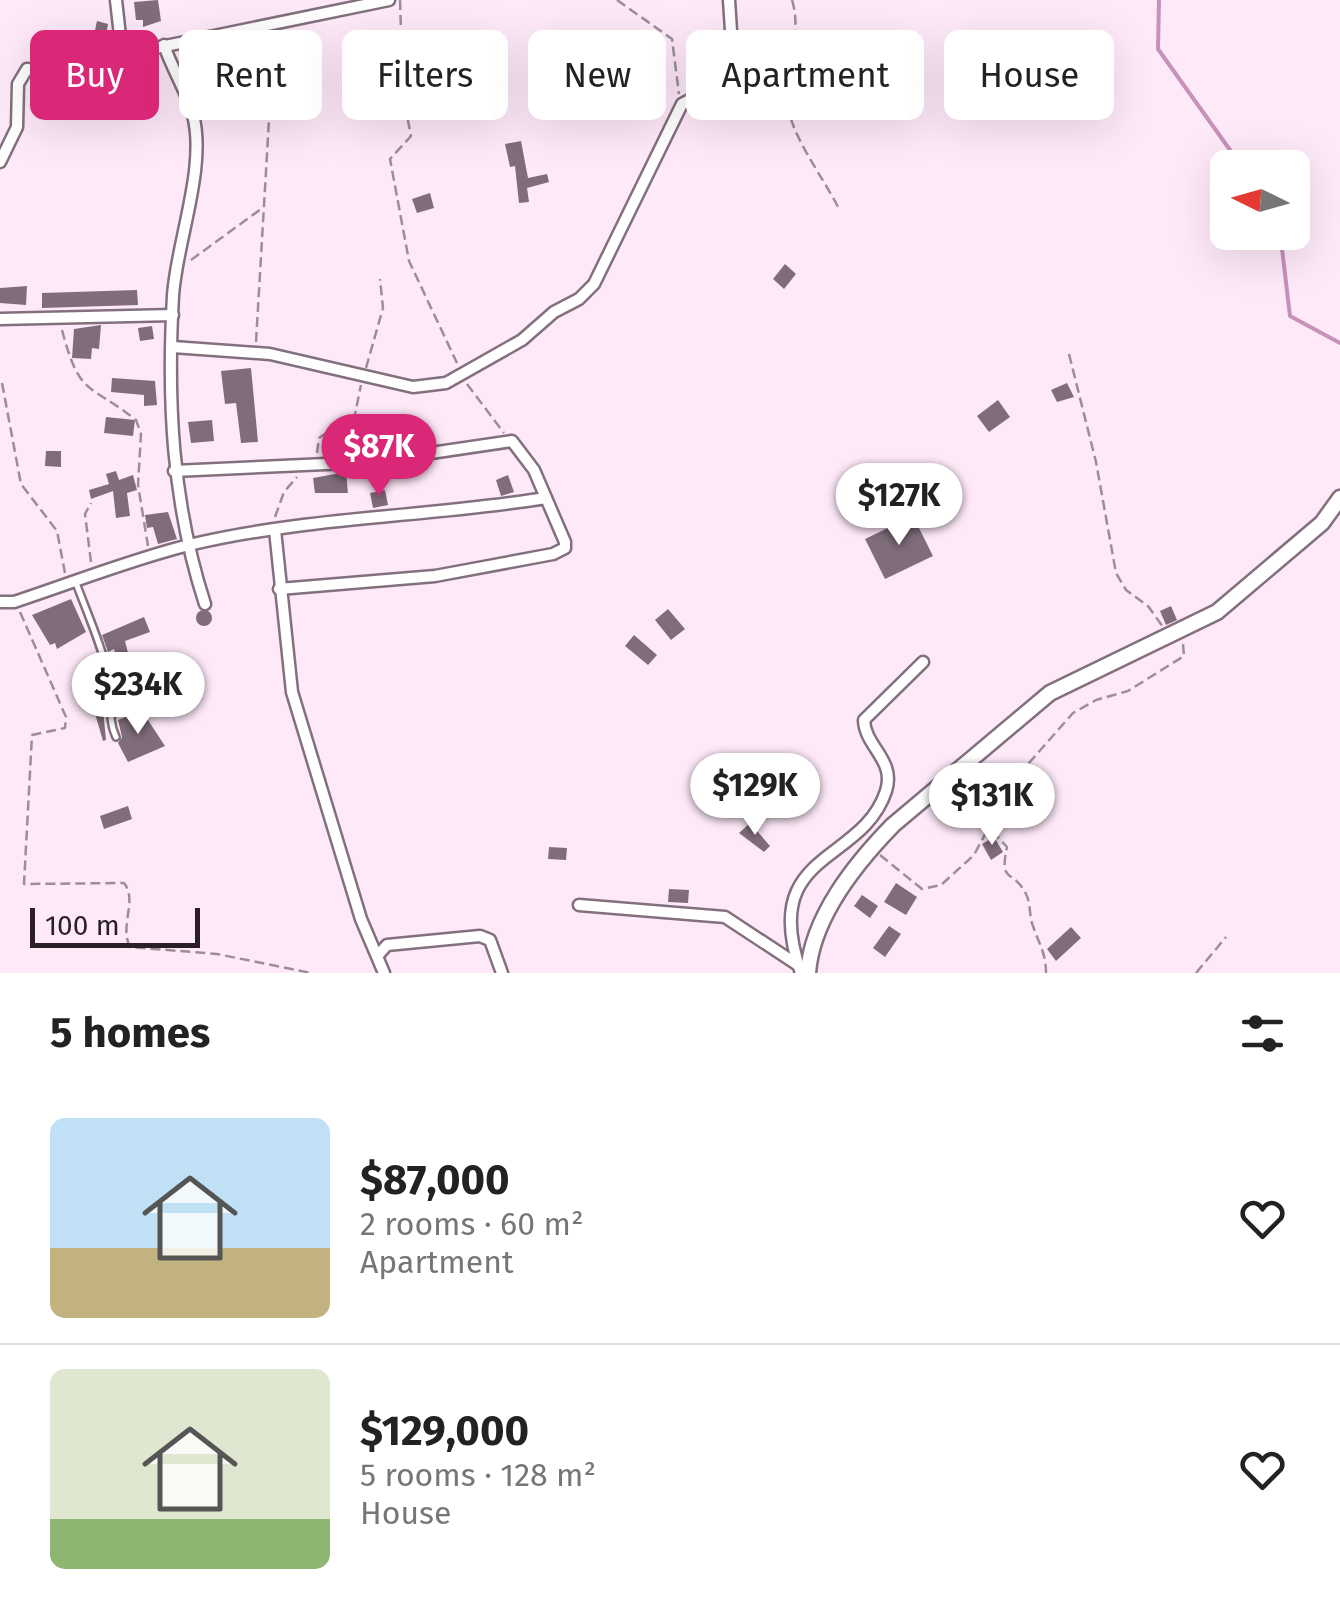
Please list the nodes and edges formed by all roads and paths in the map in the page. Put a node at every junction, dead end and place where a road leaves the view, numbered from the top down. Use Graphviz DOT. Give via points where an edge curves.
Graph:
graph roads {
  1 [pos="116,0"];
  2 [pos="389,0"];
  3 [pos="400,0"];
  4 [pos="617,0"];
  5 [pos="729,0"];
  6 [pos="792,0"];
  7 [pos="119,30"];
  8 [pos="164,45"];
  9 [pos="159,47"];
  10 [pos="30,69"];
  11 [pos="682,104"];
  12 [pos="269,120"];
  13 [pos="0,162"];
  14 [pos="838,207"];
  15 [pos="263,208"];
  16 [pos="178,270"];
  17 [pos="380,279"];
  18 [pos="173,315"];
  19 [pos="0,320"];
  20 [pos="60,320"];
  21 [pos="173,347"];
  22 [pos="256,354"];
  23 [pos="1069,354"];
  24 [pos="364,376"];
  25 [pos="463,377"];
  26 [pos="2,383"];
  27 [pos="355,414"];
  28 [pos="512,442"];
  29 [pos="356,463"];
  30 [pos="310,465"];
  31 [pos="174,471"];
  32 [pos="546,498"];
  33 [pos="1340,498"];
  34 [pos="92,503"];
  35 [pos="268,531"];
  36 [pos="188,545"];
  37 [pos="149,558"];
  38 [pos="92,574"];
  39 [pos="71,582"];
  40 [pos="279,589"];
  41 [pos="0,602"];
  42 [pos="14,602"];
  43 [pos="204,604"];
  44 [pos="1173,635"];
  45 [pos="923,662"];
  46 [pos="116,737"];
  47 [pos="989,828"];
  48 [pos="872,846"];
  49 [pos="578,904"];
  50 [pos="1226,937"];
  51 [pos="379,954"];
  52 [pos="803,970"];
  53 [pos="311,973"];
  54 [pos="384,973"];
  55 [pos="502,973"];
  56 [pos="1046,973"];
  57 [pos="1196,973"];
  1 -- 7 [label="street"];
  2 -- 8 [label="street"];
  3 -- 25 [label="path" via="411,136 390,159 409,261"];
  4 -- 11 [label="path" via="672,39"];
  5 -- 11 [label="street" via="734,77"];
  6 -- 14 [label="path" via="798,30 787,104 810,167"];
  8 -- 9 [label="street"];
  8 -- 16 [label="street" via="194,120"];
  10 -- 13 [label="street" via="18,84 17,127"];
  11 -- 25 [label="street" via="588,293"];
  12 -- 15 [label="path"];
  15 -- 16 [label="path"];
  15 -- 22 [label="path"];
  16 -- 18 [label="street"];
  17 -- 24 [label="path" via="383,308"];
  18 -- 20 [label="street"];
  18 -- 21 [label="street"];
  19 -- 20 [label="street"];
  20 -- 37 [label="path" via="73,372 136,420"];
  21 -- 22 [label="street"];
  21 -- 31 [label="street"];
  22 -- 24 [label="street"];
  23 -- 44 [label="path" via="1116,574"];
  24 -- 25 [label="street" via="413,388"];
  24 -- 27 [label="path"];
  25 -- 28 [label="path"];
  26 -- 39 [label="path" via="21,484 57,531"];
  27 -- 29 [label="path"];
  27 -- 30 [label="path" via="320,438"];
  28 -- 29 [label="street"];
  28 -- 32 [label="street"];
  29 -- 30 [label="street"];
  30 -- 31 [label="street"];
  30 -- 35 [label="path" via="287,485"];
  31 -- 36 [label="street"];
  32 -- 35 [label="street"];
  32 -- 40 [label="street" via="565,542 560,552 435,576"];
  33 -- 44 [label="street" via="1322,523 1251,586"];
  34 -- 38 [label="path" via="84,514"];
  35 -- 36 [label="street"];
  35 -- 40 [label="street"];
  36 -- 37 [label="street"];
  36 -- 43 [label="street"];
  37 -- 38 [label="street"];
  38 -- 39 [label="street"];
  39 -- 42 [label="street"];
  39 -- 46 [label="lane" via="108,674 108,717"];
  40 -- 51 [label="street" via="292,692 361,919"];
  41 -- 42 [label="street"];
  42 -- 53 [label="path" via="66,716 65,728 32,734 24,884 124,883 130,892 130,947 218,954"];
  44 -- 47 [label="path" via="1184,656 1068,718 1014,780"];
  44 -- 48 [label="street" via="1050,693"];
  45 -- 52 [label="street" via="864,720 884,756 888,788 852,836 805,877 792,918"];
  47 -- 48 [label="path" via="964,866 931,888 914,884"];
  47 -- 56 [label="path" via="1006,847 1005,874 1027,895"];
  48 -- 52 [label="street" via="828,911"];
  49 -- 52 [label="street" via="725,917"];
  50 -- 57 [label="path"];
  51 -- 54 [label="street"];
  51 -- 55 [label="street" via="386,945 480,936 490,940"];
}
